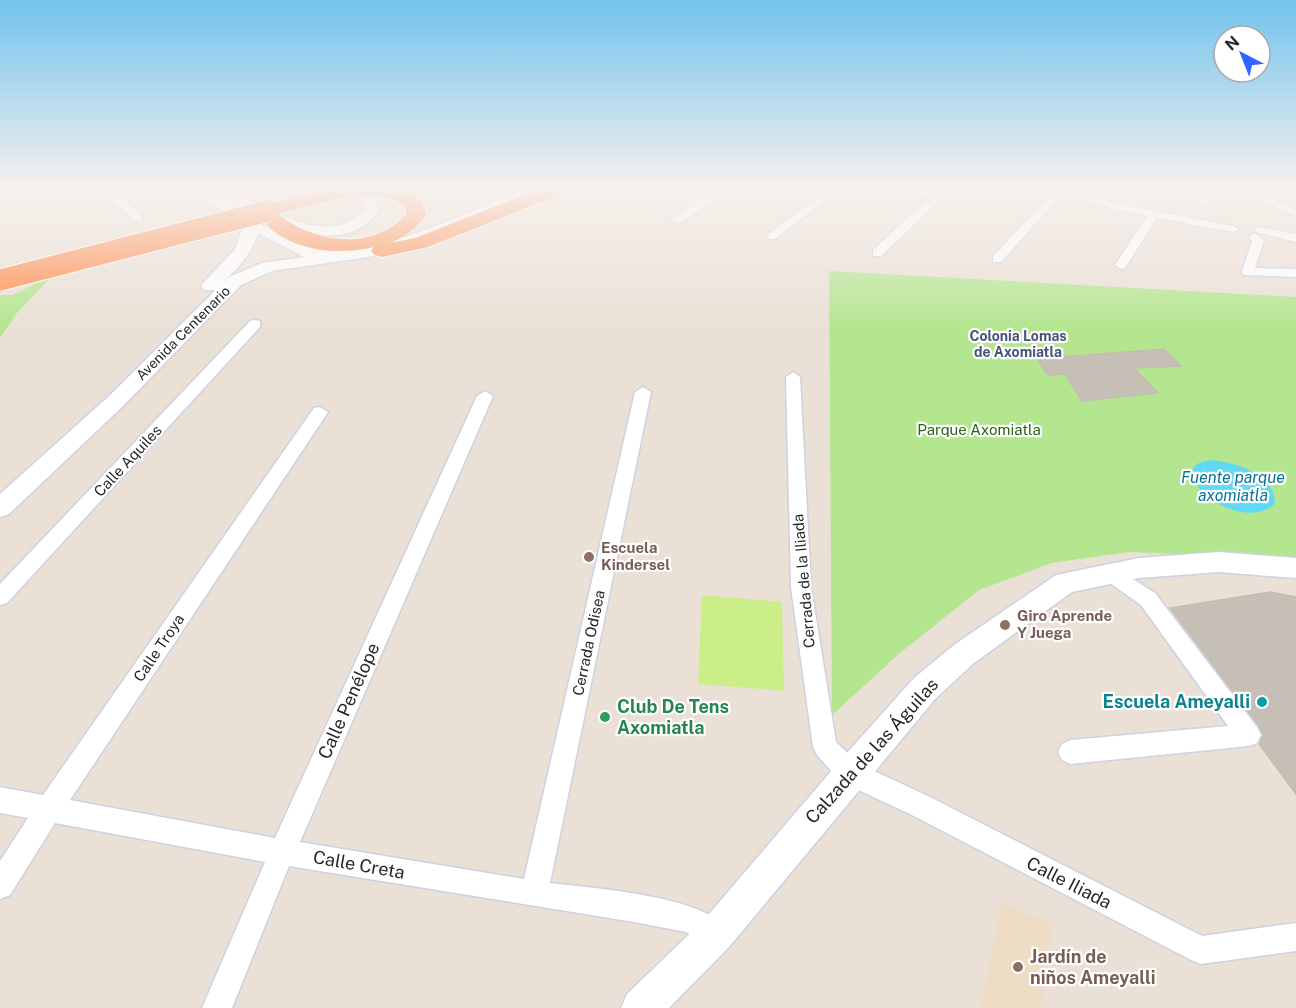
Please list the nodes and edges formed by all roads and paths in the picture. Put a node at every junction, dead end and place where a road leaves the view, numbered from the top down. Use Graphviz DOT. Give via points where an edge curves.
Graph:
graph roads {
  1 [pos="172,234"];
  2 [pos="183,234"];
  3 [pos="253,234"];
  4 [pos="284,234"];
  5 [pos="296,234"];
  6 [pos="390,234"];
  7 [pos="426,234"];
  8 [pos="445,234"];
  9 [pos="775,234"];
  10 [pos="898,234"];
  11 [pos="1019,234"];
  12 [pos="1141,234"];
  13 [pos="1257,234"];
  14 [pos="1265,234"];
  15 [pos="771,237"];
  16 [pos="1296,238"];
  17 [pos="382,251"];
  18 [pos="878,253"];
  19 [pos="345,257"];
  20 [pos="997,259"];
  21 [pos="1121,265"];
  22 [pos="0,272"];
  23 [pos="1296,273"];
  24 [pos="0,280"];
  25 [pos="189,317"];
  26 [pos="255,324"];
  27 [pos="793,378"];
  28 [pos="643,392"];
  29 [pos="485,396"];
  30 [pos="320,412"];
  31 [pos="0,487"];
  32 [pos="0,508"];
  33 [pos="1296,568"];
  34 [pos="1111,573"];
  35 [pos="0,597"];
  36 [pos="1070,752"];
  37 [pos="849,773"];
  38 [pos="0,800"];
  39 [pos="49,809"];
  40 [pos="282,852"];
  41 [pos="0,885"];
  42 [pos="534,894"];
  43 [pos="716,934"];
  44 [pos="1296,937"];
  45 [pos="217,1008"];
  46 [pos="641,1008"];
  1 -- 22 [label="highway"];
  2 -- 24 [label="highway, bridge"];
  3 -- 25 [label="main road, Avenida Centenario" via="245,250"];
  4 -- 19 [label="main road" via="303,252"];
  5 -- 6 [label="highway" via="343,245"];
  7 -- 17 [label="main road, Avenida Centenario"];
  8 -- 17 [label="highway"];
  9 -- 15 [label="street"];
  10 -- 18 [label="street"];
  11 -- 20 [label="street"];
  12 -- 21 [label="street"];
  13 -- 23 [label="street" via="1248,272"];
  14 -- 16 [label="street"];
  17 -- 19 [label="main road, Avenida Centenario"];
  19 -- 25 [label="main road, Avenida Centenario" via="249,273"];
  25 -- 31 [label="main road, Avenida Centenario"];
  25 -- 32 [label="main road, Avenida Centenario" via="115,402"];
  26 -- 35 [label="street, Calle Aquiles"];
  27 -- 37 [label="street, Cerrada de la Iliada" via="801,586 807,640 825,747"];
  28 -- 42 [label="street, Cerrada Odisea"];
  29 -- 40 [label="street, Calle Penélope"];
  30 -- 39 [label="street, Calle Troya"];
  33 -- 34 [label="main road, Calzada de las Águilas" via="1220,562"];
  34 -- 36 [label="street" via="1148,599 1249,735"];
  34 -- 37 [label="main road, Calzada de las Águilas" via="1065,584 963,654 925,688"];
  37 -- 43 [label="main road, Calzada de las Águilas"];
  37 -- 44 [label="street, Calle Iliada" via="919,805 1201,951"];
  38 -- 39 [label="street, Calle Creta"];
  39 -- 40 [label="street, Calle Creta"];
  39 -- 41 [label="street, Calle Troya"];
  40 -- 42 [label="street, Calle Creta"];
  40 -- 45 [label="street, Calle Penélope"];
  42 -- 43 [label="street, Calle Creta" via="691,919"];
  43 -- 46 [label="main road, Calzada de las Águilas"];
}
